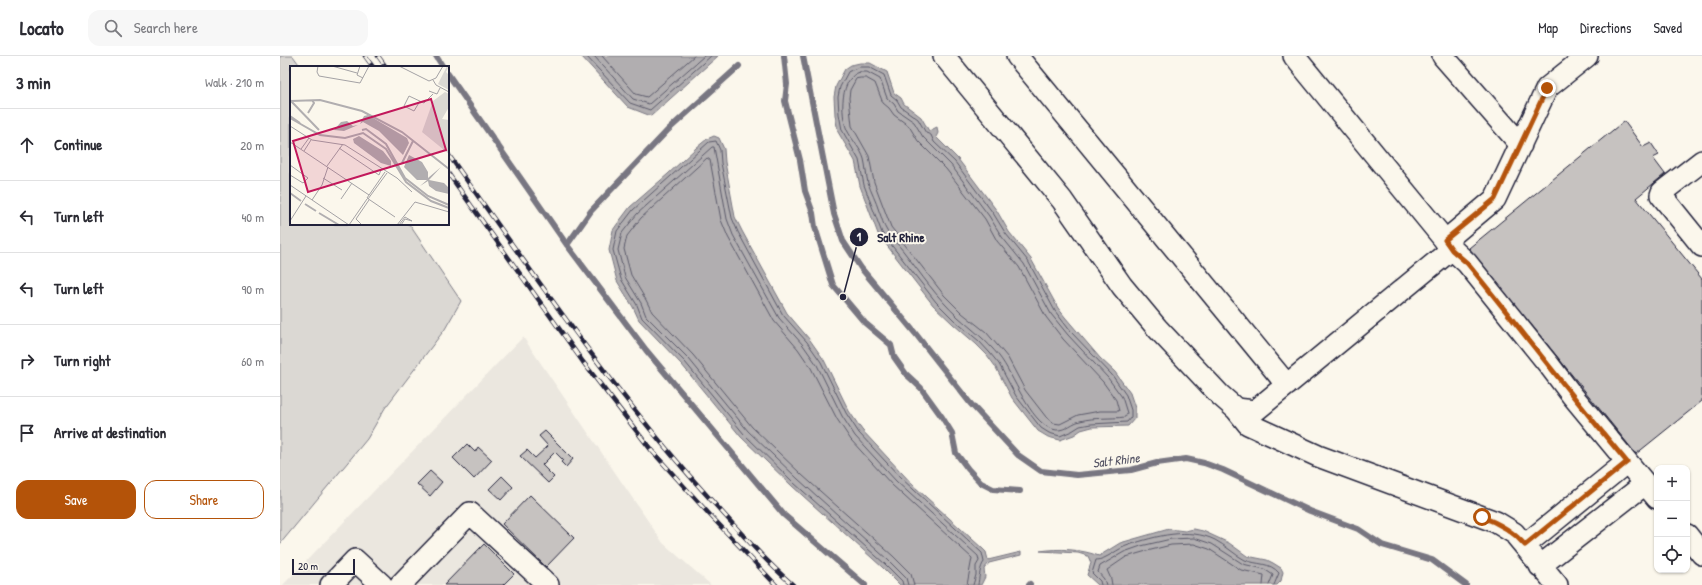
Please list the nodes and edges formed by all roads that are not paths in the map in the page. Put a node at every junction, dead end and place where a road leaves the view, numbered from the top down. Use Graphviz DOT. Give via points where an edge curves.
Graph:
graph roads {
  1 [pos="1017,56"];
  2 [pos="1294,56"];
  3 [pos="1443,56"];
  4 [pos="1587,56"];
  5 [pos="949,58"];
  6 [pos="1521,145"];
  7 [pos="1702,161"];
  8 [pos="1448,245"];
  9 [pos="1702,246"];
  10 [pos="1287,384"];
  11 [pos="1236,409"];
  12 [pos="1627,462"];
  13 [pos="1651,491"];
  14 [pos="1689,537"];
  15 [pos="1525,545"];
  16 [pos="1702,554"];
  17 [pos="1540,566"];
  18 [pos="331,585"];
  19 [pos="382,585"];
  20 [pos="400,585"];
  21 [pos="548,585"];
  22 [pos="1557,585"];
  1 -- 10 [label="lane"];
  2 -- 8 [label="lane"];
  3 -- 6 [label="lane"];
  4 -- 6 [label="lane" via="1547,88"];
  5 -- 11 [label="lane" via="1062,200 1122,286 1156,328"];
  6 -- 8 [label="lane" via="1495,199"];
  7 -- 9 [label="lane" via="1661,195"];
  8 -- 10 [label="lane"];
  8 -- 12 [label="lane" via="1467,263"];
  10 -- 11 [label="lane" via="1255,411"];
  11 -- 15 [label="lane" via="1248,424 1318,456 1496,522 1514,533"];
  12 -- 13 [label="lane"];
  12 -- 15 [label="lane"];
  13 -- 17 [label="lane"];
  14 -- 16 [label="lane"];
  15 -- 17 [label="lane"];
  17 -- 22 [label="lane"];
  18 -- 19 [label="lane" via="354,560"];
  20 -- 21 [label="lane" via="470,513"];
}
